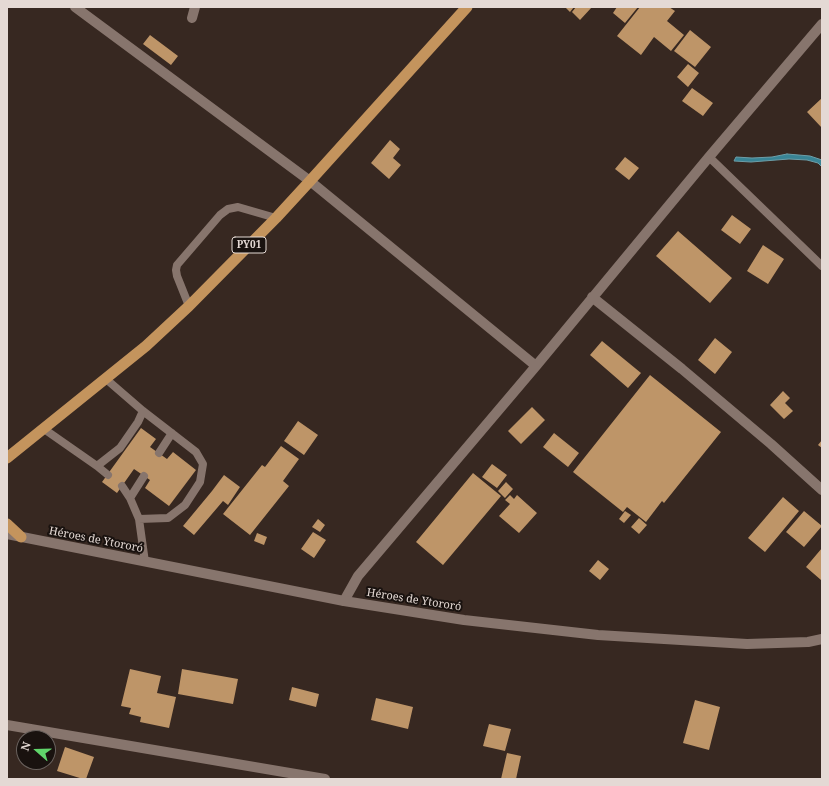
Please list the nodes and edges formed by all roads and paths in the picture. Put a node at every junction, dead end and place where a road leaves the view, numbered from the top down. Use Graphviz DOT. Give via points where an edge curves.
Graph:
graph roads {
  1 [pos="75,7"];
  2 [pos="195,7"];
  3 [pos="467,7"];
  4 [pos="192,18"];
  5 [pos="822,24"];
  6 [pos="709,157"];
  7 [pos="310,181"];
  8 [pos="276,218"];
  9 [pos="822,266"];
  10 [pos="592,297"];
  11 [pos="189,306"];
  12 [pos="536,366"];
  13 [pos="106,379"];
  14 [pos="143,411"];
  15 [pos="44,429"];
  16 [pos="172,433"];
  17 [pos="159,453"];
  18 [pos="7,458"];
  19 [pos="97,466"];
  20 [pos="108,475"];
  21 [pos="144,476"];
  22 [pos="122,486"];
  23 [pos="822,490"];
  24 [pos="130,498"];
  25 [pos="139,519"];
  26 [pos="7,524"];
  27 [pos="7,534"];
  28 [pos="21,537"];
  29 [pos="145,562"];
  30 [pos="344,601"];
  31 [pos="822,639"];
  32 [pos="7,725"];
  33 [pos="325,779"];
  1 -- 7 [label="street"];
  2 -- 4 [label="street"];
  3 -- 7 [label="highway, PY01"];
  5 -- 6 [label="street"];
  6 -- 9 [label="lane"];
  6 -- 10 [label="street"];
  7 -- 8 [label="highway, PY01"];
  7 -- 12 [label="street"];
  8 -- 11 [label="highway, PY01"];
  8 -- 11 [label="lane" via="238,207 228,209 220,215 177,265 177,276"];
  10 -- 12 [label="street"];
  10 -- 23 [label="street" via="772,444"];
  11 -- 13 [label="highway, PY01"];
  12 -- 30 [label="street" via="358,576"];
  13 -- 14 [label="lane"];
  13 -- 15 [label="highway, PY01"];
  14 -- 16 [label="lane"];
  14 -- 19 [label="lane" via="120,448"];
  15 -- 18 [label="highway, PY01"];
  15 -- 19 [label="lane"];
  16 -- 17 [label="lane"];
  16 -- 25 [label="lane" via="196,452 203,464 200,482 185,505 168,518"];
  19 -- 20 [label="lane"];
  21 -- 24 [label="lane"];
  22 -- 24 [label="lane"];
  24 -- 25 [label="lane"];
  25 -- 29 [label="lane"];
  26 -- 28 [label="highway"];
  27 -- 28 [label="street, Héroes de Ytororó"];
  28 -- 29 [label="street, Héroes de Ytororó"];
  29 -- 30 [label="street, Héroes de Ytororó"];
  30 -- 31 [label="street, Héroes de Ytororó" via="464,620 598,635 747,644 808,642"];
  32 -- 33 [label="street"];
}
